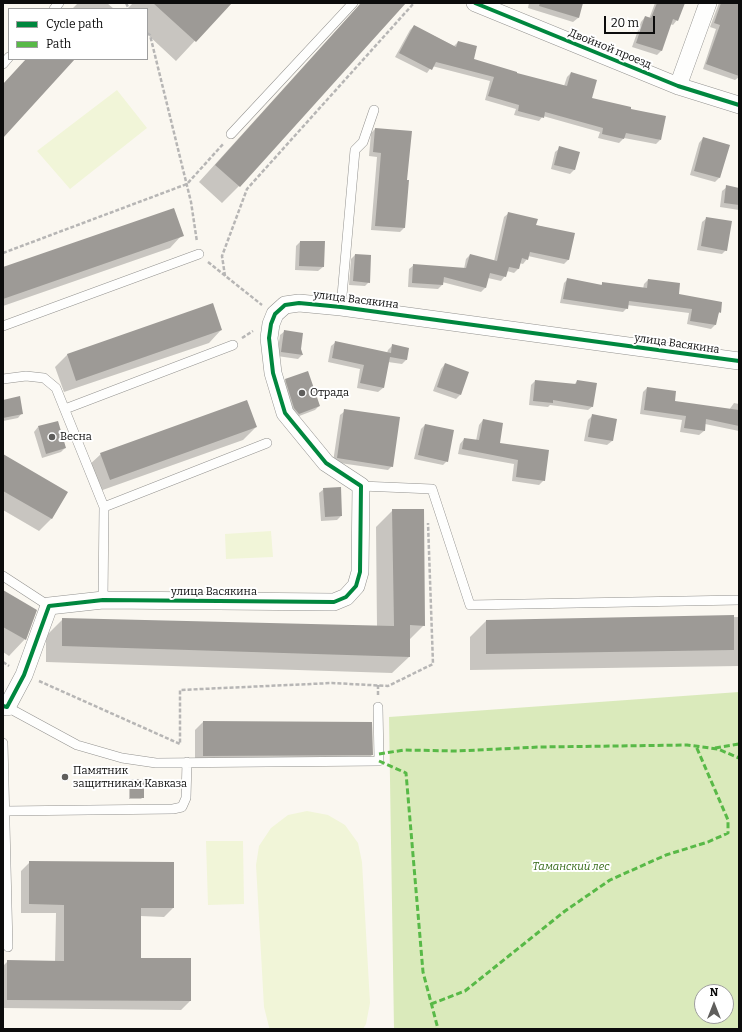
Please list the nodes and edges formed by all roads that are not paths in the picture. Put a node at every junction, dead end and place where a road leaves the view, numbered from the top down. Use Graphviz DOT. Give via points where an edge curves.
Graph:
graph roads {
  1 [pos="352,3"];
  2 [pos="476,3"];
  3 [pos="708,3"];
  4 [pos="678,86"];
  5 [pos="739,105"];
  6 [pos="374,110"];
  7 [pos="231,134"];
  8 [pos="199,254"];
  9 [pos="342,307"];
  10 [pos="3,326"];
  11 [pos="233,345"];
  12 [pos="739,361"];
  13 [pos="3,380"];
  14 [pos="65,409"];
  15 [pos="267,443"];
  16 [pos="361,486"];
  17 [pos="104,507"];
  18 [pos="3,576"];
  19 [pos="103,600"];
  20 [pos="739,600"];
  21 [pos="49,606"];
  22 [pos="5,706"];
  23 [pos="378,707"];
  24 [pos="3,743"];
  25 [pos="186,762"];
  26 [pos="5,811"];
  27 [pos="8,947"];
  1 -- 7 [label="lane"];
  2 -- 4 [label="street, Двойной проезд"];
  3 -- 4 [label="street"];
  4 -- 5 [label="street, Двойной проезд"];
  6 -- 9 [label="lane" via="363,142 355,150"];
  8 -- 10 [label="lane"];
  9 -- 12 [label="street, улица Васякина"];
  9 -- 16 [label="street, улица Васякина" via="299,303 285,305 275,314 269,338 273,373 284,413 326,463"];
  11 -- 14 [label="lane"];
  13 -- 14 [label="lane" via="26,376 44,378 56,388"];
  14 -- 17 [label="lane"];
  15 -- 17 [label="lane"];
  16 -- 19 [label="street, улица Васякина" via="360,572 356,586 346,597 334,602"];
  16 -- 20 [label="lane" via="432,489 470,605"];
  17 -- 19 [label="lane"];
  18 -- 21 [label="lane"];
  19 -- 21 [label="street, улица Васякина"];
  21 -- 22 [label="street" via="24,675"];
  22 -- 25 [label="lane" via="77,745 122,758 156,763"];
  23 -- 25 [label="lane" via="379,761"];
  24 -- 26 [label="lane"];
  25 -- 26 [label="lane" via="186,798 182,807"];
  26 -- 27 [label="lane"];
}
